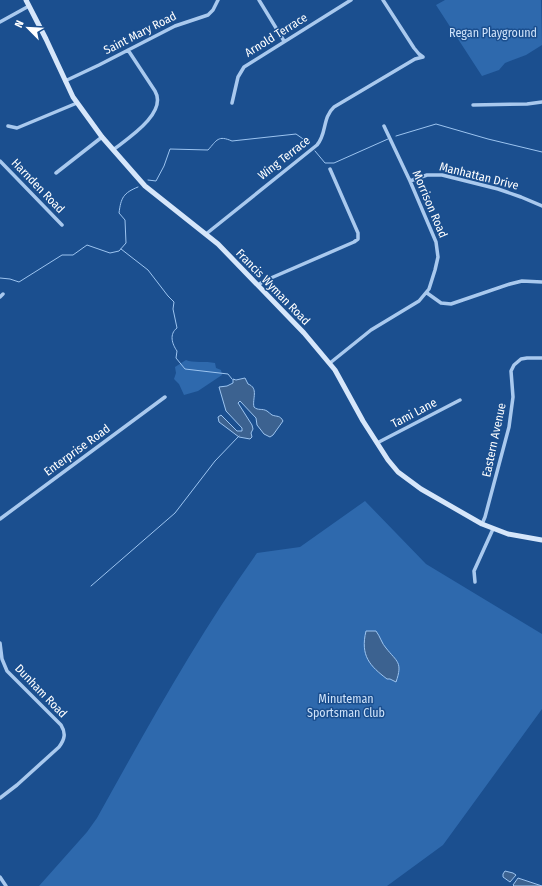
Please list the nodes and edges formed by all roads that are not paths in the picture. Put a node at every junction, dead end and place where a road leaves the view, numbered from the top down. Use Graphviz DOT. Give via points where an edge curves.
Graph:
graph roads {
  1 [pos="26,0"];
  2 [pos="218,0"];
  3 [pos="259,0"];
  4 [pos="351,0"];
  5 [pos="383,0"];
  6 [pos="29,6"];
  7 [pos="0,22"];
  8 [pos="284,41"];
  9 [pos="128,50"];
  10 [pos="65,81"];
  11 [pos="542,102"];
  12 [pos="76,103"];
  13 [pos="232,103"];
  14 [pos="473,105"];
  15 [pos="8,126"];
  16 [pos="384,126"];
  17 [pos="102,137"];
  18 [pos="113,150"];
  19 [pos="0,161"];
  20 [pos="330,169"];
  21 [pos="56,173"];
  22 [pos="410,180"];
  23 [pos="542,206"];
  24 [pos="62,225"];
  25 [pos="206,234"];
  26 [pos="542,282"];
  27 [pos="258,285"];
  28 [pos="427,293"];
  29 [pos="542,358"];
  30 [pos="330,363"];
  31 [pos="166,397"];
  32 [pos="460,400"];
  33 [pos="377,443"];
  34 [pos="0,519"];
  35 [pos="482,524"];
  36 [pos="493,529"];
  37 [pos="542,540"];
  38 [pos="474,582"];
  39 [pos="0,643"];
  40 [pos="0,798"];
  41 [pos="0,877"];
  42 [pos="6,886"];
  1 -- 6 [label="main road, Francis Wyman Road"];
  2 -- 9 [label="street, Saint Mary Road" via="208,15 180,24"];
  3 -- 8 [label="street"];
  4 -- 8 [label="street, Arnold Terrace"];
  5 -- 25 [label="street, Wing Terrace" via="414,48 423,57 334,107 327,116 323,135 317,145"];
  6 -- 7 [label="street"];
  6 -- 10 [label="main road, Francis Wyman Road"];
  8 -- 13 [label="street, Arnold Terrace" via="244,67 238,77"];
  9 -- 10 [label="street, Saint Mary Road"];
  9 -- 18 [label="street" via="155,91 158,100 147,122"];
  10 -- 12 [label="main road, Francis Wyman Road"];
  11 -- 14 [label="street"];
  12 -- 15 [label="street" via="17,128"];
  12 -- 17 [label="main road, Francis Wyman Road"];
  16 -- 22 [label="street, Morrison Road"];
  17 -- 18 [label="main road, Francis Wyman Road"];
  17 -- 21 [label="street"];
  18 -- 25 [label="main road, Francis Wyman Road" via="148,188"];
  19 -- 24 [label="street, Harnden Road"];
  20 -- 27 [label="street" via="358,232 358,239"];
  22 -- 23 [label="street, Manhattan Drive" via="427,175 442,175 498,189"];
  22 -- 28 [label="street, Morrison Road" via="438,248 435,270"];
  25 -- 27 [label="main road, Francis Wyman Road"];
  26 -- 28 [label="street" via="522,281 451,304 440,302"];
  27 -- 30 [label="main road, Francis Wyman Road"];
  28 -- 30 [label="street" via="409,308 377,326"];
  29 -- 35 [label="street, Eastern Avenue" via="521,360 511,371 513,397 509,427"];
  30 -- 33 [label="main road, Francis Wyman Road"];
  31 -- 34 [label="street, Enterprise Road"];
  32 -- 33 [label="street, Tami Lane"];
  33 -- 35 [label="main road, Francis Wyman Road" via="390,464 401,475"];
  35 -- 36 [label="main road, Francis Wyman Road"];
  36 -- 37 [label="main road, Francis Wyman Road"];
  36 -- 38 [label="street" via="474,571"];
  39 -- 40 [label="street, Dunham Road" via="7,671 61,725 64,739 59,747"];
  41 -- 42 [label="street"];
}
